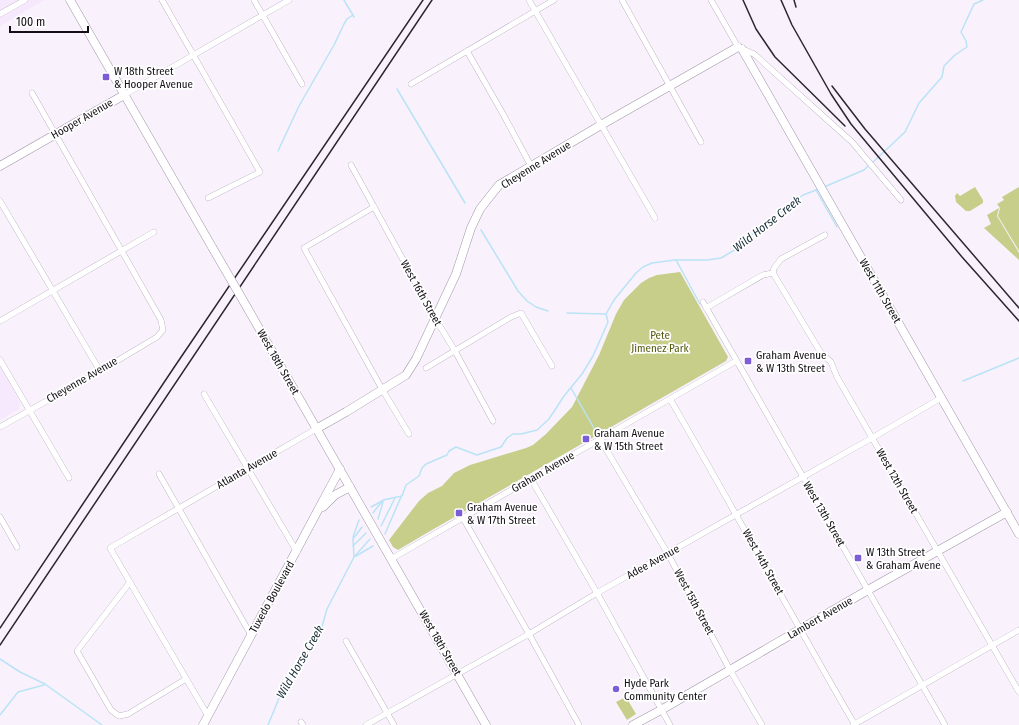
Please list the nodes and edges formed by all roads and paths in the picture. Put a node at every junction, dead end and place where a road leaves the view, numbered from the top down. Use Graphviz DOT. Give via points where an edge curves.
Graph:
graph roads {
  1 [pos="24,0"];
  2 [pos="70,0"];
  3 [pos="162,0"];
  4 [pos="254,0"];
  5 [pos="288,0"];
  6 [pos="529,0"];
  7 [pos="554,0"];
  8 [pos="622,0"];
  9 [pos="711,0"];
  10 [pos="535,10"];
  11 [pos="0,14"];
  12 [pos="262,15"];
  13 [pos="740,48"];
  14 [pos="467,51"];
  15 [pos="193,55"];
  16 [pos="302,84"];
  17 [pos="411,84"];
  18 [pos="669,86"];
  19 [pos="32,93"];
  20 [pos="124,95"];
  21 [pos="601,125"];
  22 [pos="56,134"];
  23 [pos="701,142"];
  24 [pos="350,165"];
  25 [pos="0,166"];
  26 [pos="531,166"];
  27 [pos="208,198"];
  28 [pos="901,200"];
  29 [pos="0,201"];
  30 [pos="374,207"];
  31 [pos="655,218"];
  32 [pos="154,232"];
  33 [pos="825,235"];
  34 [pos="122,250"];
  35 [pos="772,273"];
  36 [pos="53,290"];
  37 [pos="703,302"];
  38 [pos="706,308"];
  39 [pos="435,318"];
  40 [pos="0,321"];
  41 [pos="454,351"];
  42 [pos="0,360"];
  43 [pos="736,361"];
  44 [pos="552,366"];
  45 [pos="426,368"];
  46 [pos="100,371"];
  47 [pos="382,389"];
  48 [pos="204,394"];
  49 [pos="941,398"];
  50 [pos="670,399"];
  51 [pos="29,410"];
  52 [pos="493,421"];
  53 [pos="0,427"];
  54 [pos="316,429"];
  55 [pos="409,434"];
  56 [pos="872,438"];
  57 [pos="600,439"];
  58 [pos="248,468"];
  59 [pos="340,469"];
  60 [pos="160,474"];
  61 [pos="802,477"];
  62 [pos="68,478"];
  63 [pos="532,478"];
  64 [pos="350,487"];
  65 [pos="180,508"];
  66 [pos="318,512"];
  67 [pos="1007,512"];
  68 [pos="737,515"];
  69 [pos="0,517"];
  70 [pos="462,518"];
  71 [pos="1019,534"];
  72 [pos="17,547"];
  73 [pos="937,551"];
  74 [pos="297,552"];
  75 [pos="668,554"];
  76 [pos="391,559"];
  77 [pos="130,582"];
  78 [pos="868,590"];
  79 [pos="598,593"];
  80 [pos="799,629"];
  81 [pos="1019,630"];
  82 [pos="529,634"];
  83 [pos="251,635"];
  84 [pos="346,641"];
  85 [pos="992,645"];
  86 [pos="730,670"];
  87 [pos="457,674"];
  88 [pos="186,679"];
  89 [pos="923,685"];
  90 [pos="1019,692"];
  91 [pos="661,710"];
  92 [pos="387,713"];
  93 [pos="208,716"];
  94 [pos="203,725"];
  95 [pos="366,725"];
  96 [pos="394,725"];
  97 [pos="486,725"];
  98 [pos="579,725"];
  99 [pos="633,725"];
  100 [pos="670,725"];
  101 [pos="762,725"];
  102 [pos="854,725"];
  103 [pos="945,725"];
  1 -- 11 [label="street"];
  2 -- 20 [label="street, West 18th Street"];
  3 -- 15 [label="street"];
  4 -- 12 [label="street"];
  5 -- 12 [label="street, Hooper Avenue"];
  6 -- 10 [label="street"];
  7 -- 10 [label="street"];
  8 -- 18 [label="street"];
  9 -- 13 [label="street, West 11th Street"];
  10 -- 14 [label="street"];
  10 -- 21 [label="street"];
  12 -- 15 [label="street, Hooper Avenue"];
  12 -- 16 [label="street"];
  13 -- 18 [label="street, Cheyenne Avenue"];
  13 -- 28 [label="street" via="754,54 852,142"];
  13 -- 49 [label="street, West 11th Street"];
  14 -- 17 [label="street"];
  14 -- 26 [label="street"];
  15 -- 20 [label="street, Hooper Avenue"];
  15 -- 27 [label="street" via="260,172"];
  18 -- 21 [label="street, Cheyenne Avenue"];
  18 -- 23 [label="street"];
  19 -- 22 [label="street"];
  20 -- 22 [label="street, Hooper Avenue"];
  20 -- 54 [label="street, West 18th Street, bridge"];
  21 -- 26 [label="street, Cheyenne Avenue"];
  21 -- 31 [label="street"];
  22 -- 25 [label="street, Hooper Avenue"];
  22 -- 34 [label="street"];
  24 -- 30 [label="street, West 16th Street"];
  26 -- 39 [label="street, Cheyenne Avenue" via="500,185 480,209 456,274"];
  29 -- 36 [label="street"];
  30 -- 39 [label="street, West 16th Street"];
  30 -- 47 [label="street" via="304,248"];
  32 -- 34 [label="street"];
  33 -- 35 [label="street" via="781,259"];
  34 -- 36 [label="street"];
  34 -- 46 [label="street, Cheyenne Avenue" via="161,320 163,330 157,337"];
  35 -- 38 [label="street"];
  35 -- 56 [label="street, West 12th Street" via="821,353 831,362"];
  36 -- 40 [label="street"];
  36 -- 46 [label="street"];
  37 -- 38 [label="street, West 13th Street"];
  38 -- 43 [label="street, West 13th Street"];
  39 -- 41 [label="street, West 16th Street"];
  39 -- 47 [label="street, Cheyenne Avenue" via="406,375"];
  41 -- 44 [label="street" via="521,313"];
  41 -- 45 [label="street"];
  41 -- 52 [label="street, West 16th Street"];
  42 -- 51 [label="street"];
  43 -- 50 [label="street, Graham Avenue"];
  43 -- 61 [label="street, West 13th Street"];
  46 -- 51 [label="street, Cheyenne Avenue"];
  47 -- 54 [label="street, Atlanta Avenue"];
  47 -- 55 [label="street"];
  48 -- 58 [label="street"];
  49 -- 56 [label="street, Adee Avenue"];
  49 -- 67 [label="street, West 11th Street"];
  50 -- 57 [label="street, Graham Avenue"];
  50 -- 68 [label="street, West 14th Street"];
  51 -- 53 [label="street, Cheyenne Avenue"];
  51 -- 62 [label="street"];
  54 -- 58 [label="street, Atlanta Avenue"];
  54 -- 59 [label="street, West 18th Street"];
  56 -- 61 [label="street, Adee Avenue"];
  56 -- 73 [label="street, West 12th Street"];
  57 -- 63 [label="street, Graham Avenue"];
  57 -- 75 [label="street, West 15th Street"];
  58 -- 65 [label="street, Atlanta Avenue"];
  58 -- 74 [label="street"];
  59 -- 64 [label="street, West 18th Street"];
  59 -- 66 [label="street, Tuxedo Boulevard"];
  60 -- 65 [label="street"];
  61 -- 68 [label="street, Adee Avenue"];
  61 -- 78 [label="street, West 13th Street"];
  63 -- 70 [label="street, Graham Avenue"];
  63 -- 79 [label="street"];
  64 -- 66 [label="street" via="335,495"];
  64 -- 76 [label="street, West 18th Street"];
  65 -- 77 [label="street, Atlanta Avenue" via="110,548"];
  65 -- 83 [label="street"];
  66 -- 74 [label="street, Tuxedo Boulevard"];
  67 -- 71 [label="street, West 11th Street"];
  67 -- 73 [label="street, Lambert Avenue"];
  68 -- 75 [label="street, Adee Avenue"];
  68 -- 80 [label="street, West 14th Street"];
  69 -- 72 [label="street"];
  70 -- 76 [label="street, Graham Avenue"];
  70 -- 82 [label="street"];
  73 -- 78 [label="street, Lambert Avenue"];
  73 -- 85 [label="street, West 12th Street"];
  74 -- 83 [label="street, Tuxedo Boulevard"];
  75 -- 79 [label="street, Adee Avenue"];
  75 -- 86 [label="street, West 15th Street"];
  76 -- 87 [label="street, West 18th Street"];
  77 -- 88 [label="street"];
  77 -- 88 [label="street" via="77,651 111,710 119,716 128,714"];
  78 -- 80 [label="street, Lambert Avenue"];
  78 -- 89 [label="street, West 13th Street"];
  79 -- 82 [label="street, Adee Avenue"];
  79 -- 91 [label="street"];
  80 -- 86 [label="street, Lambert Avenue"];
  80 -- 102 [label="street, West 14th Street"];
  81 -- 85 [label="street"];
  82 -- 87 [label="street, Adee Avenue"];
  82 -- 98 [label="street"];
  83 -- 93 [label="street, Tuxedo Boulevard"];
  84 -- 92 [label="street"];
  85 -- 89 [label="street"];
  85 -- 90 [label="street, West 12th Street"];
  86 -- 91 [label="street, Lambert Avenue"];
  86 -- 101 [label="street, West 15th Street"];
  87 -- 92 [label="street, Adee Avenue"];
  87 -- 97 [label="street, West 18th Street"];
  88 -- 93 [label="street"];
  89 -- 102 [label="street"];
  89 -- 103 [label="street, West 13th Street"];
  91 -- 99 [label="street, Lambert Avenue"];
  91 -- 100 [label="street"];
  92 -- 95 [label="street, Adee Avenue"];
  92 -- 96 [label="street"];
  93 -- 94 [label="street, Tuxedo Boulevard"];
}
